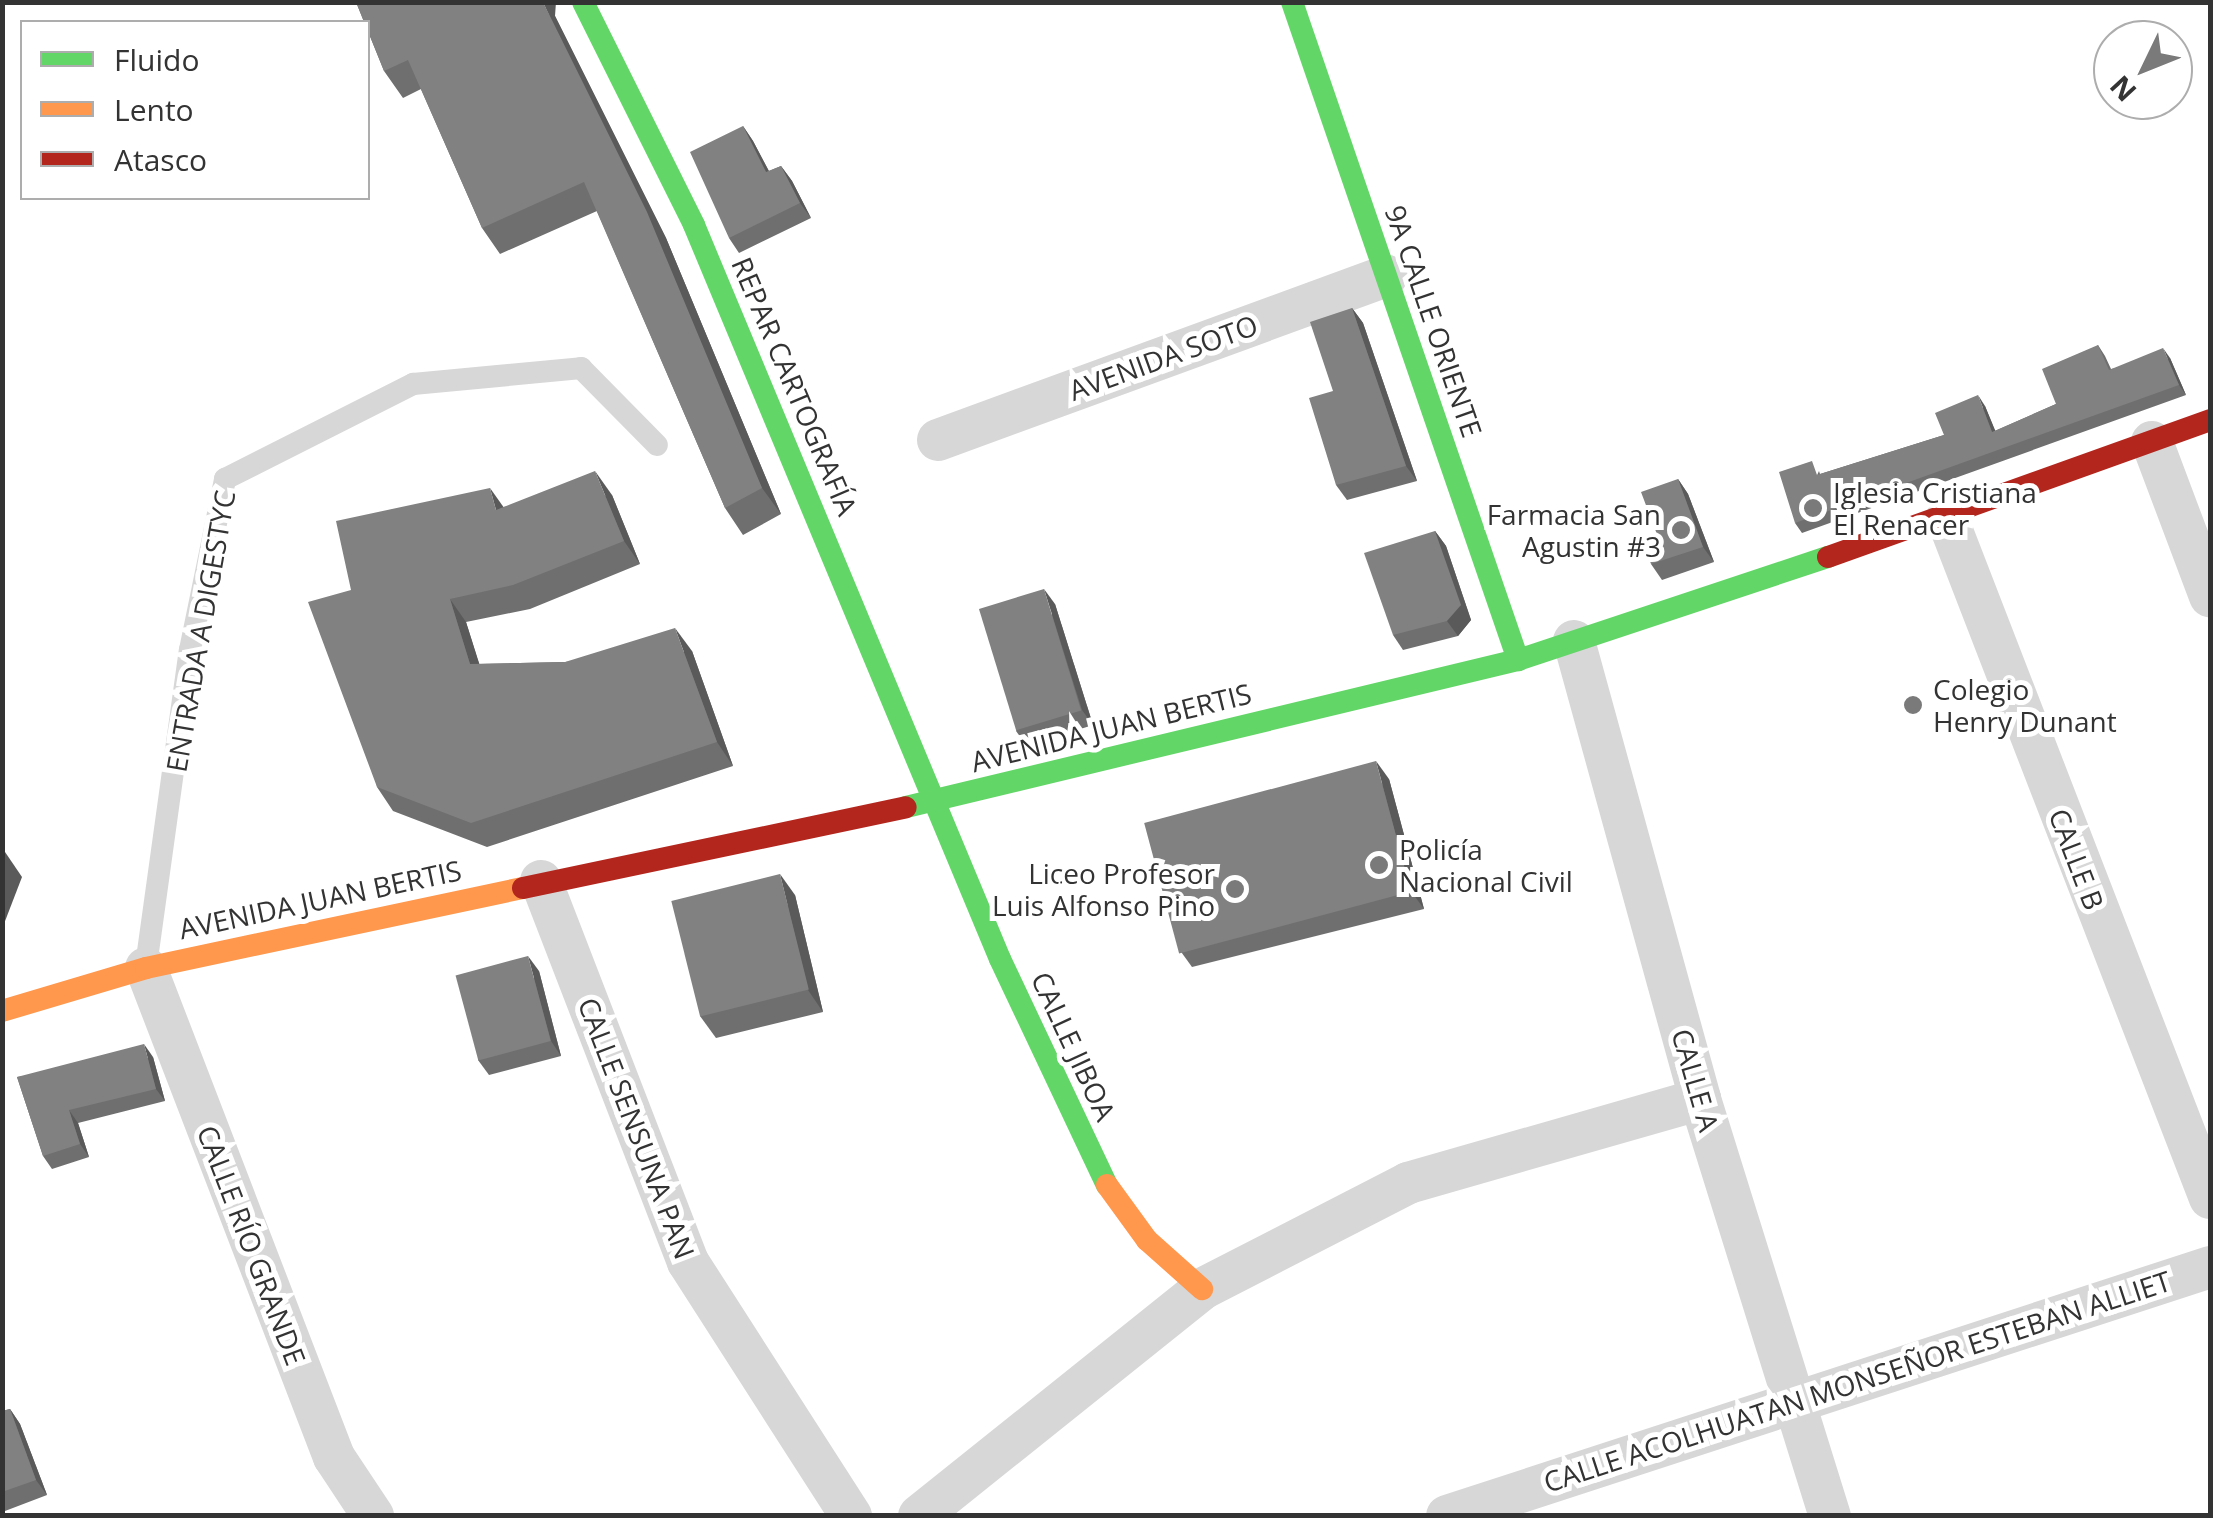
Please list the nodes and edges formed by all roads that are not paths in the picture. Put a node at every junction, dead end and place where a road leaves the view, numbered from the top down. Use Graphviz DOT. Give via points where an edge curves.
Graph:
graph roads {
  1 [pos="583,2"];
  2 [pos="1292,2"];
  3 [pos="1388,276"];
  4 [pos="2210,420"];
  5 [pos="938,440"];
  6 [pos="2152,442"];
  7 [pos="658,445"];
  8 [pos="1947,518"];
  9 [pos="2210,596"];
  10 [pos="1574,641"];
  11 [pos="1518,660"];
  12 [pos="936,800"];
  13 [pos="542,881"];
  14 [pos="146,968"];
  15 [pos="2,1011"];
  16 [pos="1700,1099"];
  17 [pos="2210,1198"];
  18 [pos="2210,1267"];
  19 [pos="1202,1288"];
  20 [pos="1795,1402"];
  21 [pos="373,1516"];
  22 [pos="850,1516"];
  23 [pos="919,1516"];
  24 [pos="1448,1516"];
  25 [pos="1830,1516"];
  1 -- 12 [label="main road, REPAR CARTOGRAFÍA" via="694,226"];
  2 -- 3 [label="main road, 9A CALLE ORIENTE"];
  3 -- 5 [label="street, AVENIDA SOTO"];
  3 -- 11 [label="main road, 9A CALLE ORIENTE"];
  4 -- 6 [label="main road, AVENIDA JUAN BERTIS"];
  6 -- 8 [label="main road, AVENIDA JUAN BERTIS"];
  6 -- 9 [label="street"];
  7 -- 14 [label="lane, ENTRADA A DIGESTYC" via="581,368 413,384 225,479 190,650"];
  8 -- 10 [label="main road, AVENIDA JUAN BERTIS"];
  8 -- 17 [label="street, CALLE B"];
  10 -- 11 [label="main road, AVENIDA JUAN BERTIS"];
  10 -- 16 [label="street, CALLE A"];
  11 -- 12 [label="main road, AVENIDA JUAN BERTIS"];
  12 -- 13 [label="main road, AVENIDA JUAN BERTIS"];
  12 -- 19 [label="main road, CALLE JIBOA" via="1000,959 1102,1179 1148,1240"];
  13 -- 14 [label="main road, AVENIDA JUAN BERTIS"];
  13 -- 22 [label="street, CALLE SENSUNA PAN" via="688,1262"];
  14 -- 15 [label="main road, AVENIDA JUAN BERTIS"];
  14 -- 21 [label="street, CALLE RÍO GRANDE" via="334,1457"];
  16 -- 19 [label="street" via="1408,1183"];
  16 -- 20 [label="street, CALLE A"];
  18 -- 20 [label="street, CALLE ACOLHUATAN MONSEÑOR ESTEBAN ALLIET"];
  19 -- 23 [label="street"];
  20 -- 24 [label="street, CALLE ACOLHUATAN MONSEÑOR ESTEBAN ALLIET"];
  20 -- 25 [label="street, CALLE A"];
}
